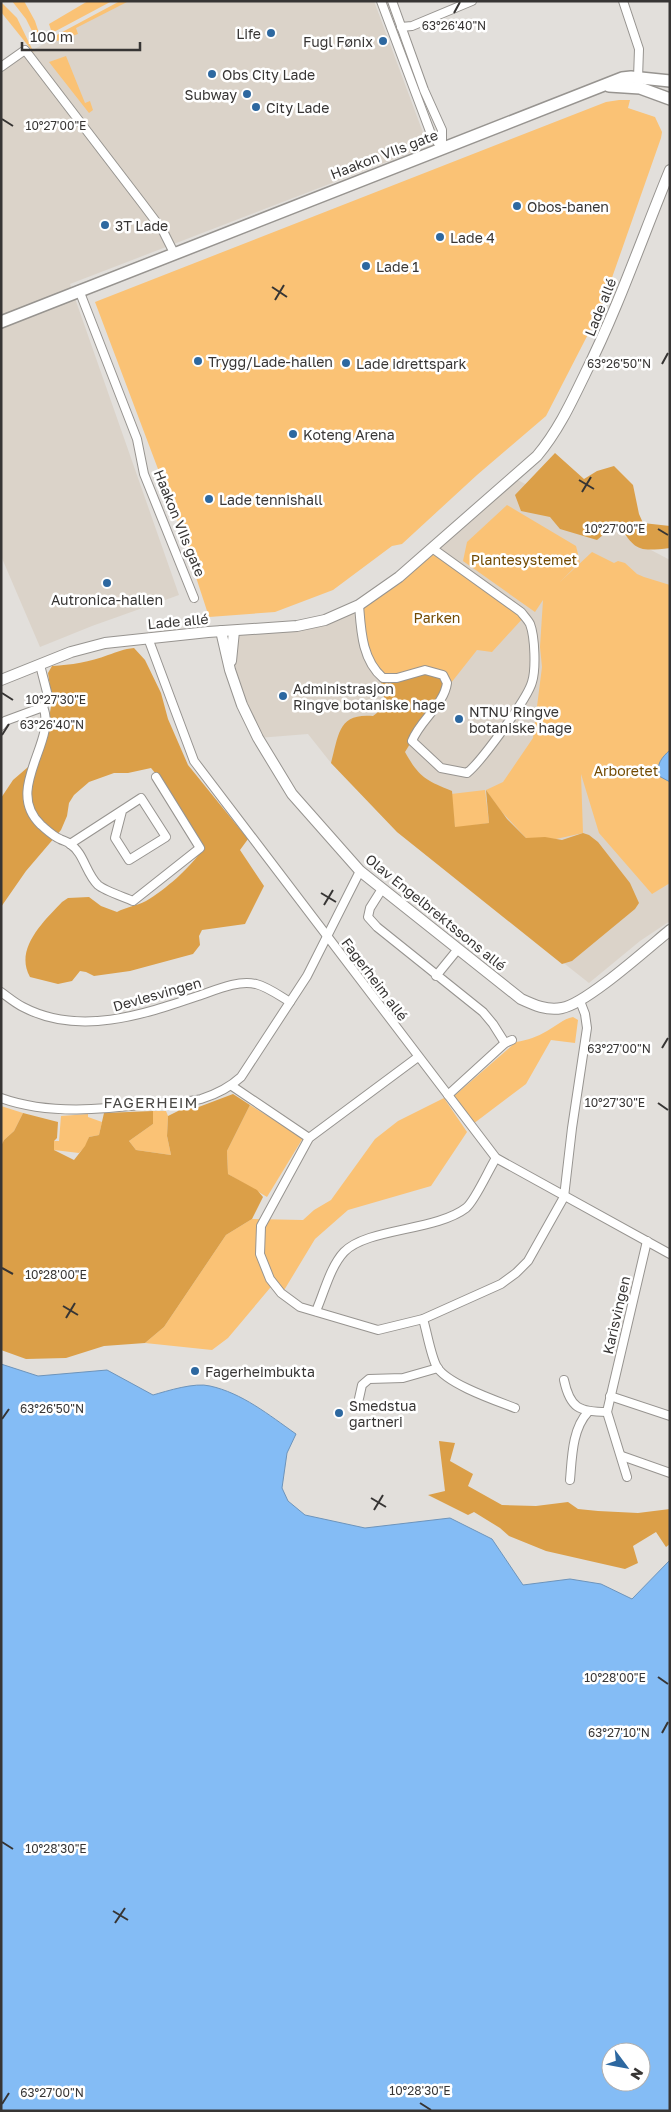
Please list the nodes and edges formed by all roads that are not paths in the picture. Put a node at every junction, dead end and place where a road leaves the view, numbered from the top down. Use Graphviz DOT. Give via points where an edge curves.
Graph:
graph roads {
  1 [pos="381,1"];
  2 [pos="392,1"];
  3 [pos="472,1"];
  4 [pos="623,1"];
  5 [pos="401,27"];
  6 [pos="1,67"];
  7 [pos="638,78"];
  8 [pos="670,81"];
  9 [pos="605,85"];
  10 [pos="670,99"];
  11 [pos="442,148"];
  12 [pos="670,170"];
  13 [pos="174,253"];
  14 [pos="79,290"];
  15 [pos="1,322"];
  16 [pos="432,548"];
  17 [pos="194,598"];
  18 [pos="359,605"];
  19 [pos="221,631"];
  20 [pos="234,631"];
  21 [pos="148,638"];
  22 [pos="40,665"];
  23 [pos="230,670"];
  24 [pos="1,680"];
  25 [pos="43,706"];
  26 [pos="1,726"];
  27 [pos="156,777"];
  28 [pos="122,811"];
  29 [pos="70,844"];
  30 [pos="360,871"];
  31 [pos="382,889"];
  32 [pos="670,930"];
  33 [pos="327,937"];
  34 [pos="458,949"];
  35 [pos="436,976"];
  36 [pos="1,992"];
  37 [pos="580,1001"];
  38 [pos="290,1002"];
  39 [pos="418,1057"];
  40 [pos="232,1086"];
  41 [pos="448,1095"];
  42 [pos="1,1098"];
  43 [pos="309,1138"];
  44 [pos="496,1158"];
  45 [pos="564,1196"];
  46 [pos="647,1241"];
  47 [pos="670,1254"];
  48 [pos="316,1312"];
  49 [pos="423,1319"];
  50 [pos="438,1368"];
  51 [pos="564,1380"];
  52 [pos="610,1396"];
  53 [pos="358,1403"];
  54 [pos="515,1408"];
  55 [pos="588,1412"];
  56 [pos="607,1412"];
  57 [pos="670,1416"];
  58 [pos="622,1456"];
  59 [pos="670,1472"];
  60 [pos="627,1477"];
  61 [pos="570,1480"];
  1 -- 11 [label="street" via="431,134"];
  2 -- 5 [label="street"];
  3 -- 5 [label="street" via="412,26"];
  4 -- 7 [label="street" via="639,49"];
  5 -- 11 [label="street" via="442,130"];
  6 -- 13 [label="street" via="25,50 142,203"];
  7 -- 8 [label="main road, Haakon VIIs gate"];
  7 -- 9 [label="main road, Haakon VIIs gate" via="622,78"];
  9 -- 10 [label="main road, Haakon VIIs gate" via="640,88"];
  9 -- 11 [label="main road, Haakon VIIs gate"];
  11 -- 13 [label="main road, Haakon VIIs gate"];
  12 -- 16 [label="street, Lade allé" via="612,314 561,423 537,456"];
  13 -- 14 [label="main road, Haakon VIIs gate"];
  14 -- 15 [label="main road, Haakon VIIs gate"];
  14 -- 17 [label="street, Haakon VIIs gate" via="137,440 144,474"];
  16 -- 18 [label="street, Lade allé" via="399,577"];
  16 -- 18 [label="street" via="521,612 530,623 532,635 532,683 507,724 467,773 442,768 412,741 446,693 447,683 443,675 425,670 397,678 383,678 373,669 362,638"];
  18 -- 20 [label="street, Lade allé" via="325,620 297,626"];
  19 -- 20 [label="street, Lade allé"];
  19 -- 21 [label="street, Lade allé"];
  19 -- 23 [label="street, Olav Engelbrektssons allé"];
  20 -- 23 [label="street, Olav Engelbrektssons allé"];
  21 -- 22 [label="street, Lade allé" via="105,643"];
  21 -- 33 [label="street, Fagerheim allé" via="194,761"];
  22 -- 24 [label="street, Lade allé"];
  22 -- 25 [label="street" via="48,696"];
  23 -- 30 [label="street, Olav Engelbrektssons allé" via="258,738 292,794"];
  25 -- 26 [label="street" via="5,721"];
  25 -- 29 [label="street" via="46,724 26,798 40,825"];
  27 -- 29 [label="street" via="200,848 133,901 98,885"];
  28 -- 28 [label="street" via="141,798 166,837 129,860 115,838"];
  28 -- 29 [label="street"];
  30 -- 31 [label="street, Olav Engelbrektssons allé"];
  30 -- 33 [label="street"];
  31 -- 34 [label="street, Olav Engelbrektssons allé"];
  31 -- 35 [label="street" via="368,917"];
  32 -- 37 [label="street, Olav Engelbrektssons allé"];
  33 -- 38 [label="street"];
  33 -- 39 [label="street, Fagerheim allé"];
  34 -- 35 [label="street"];
  34 -- 37 [label="street, Olav Engelbrektssons allé" via="539,1007 560,1009"];
  35 -- 41 [label="street" via="482,1012 508,1042"];
  36 -- 38 [label="street, Devlesvingen" via="21,1007 40,1014 107,1022 238,984 262,986"];
  37 -- 45 [label="street" via="587,1028"];
  38 -- 40 [label="street"];
  39 -- 41 [label="street, Fagerheim allé"];
  39 -- 43 [label="street"];
  40 -- 42 [label="street" via="189,1101 73,1109 36,1107"];
  40 -- 43 [label="street"];
  41 -- 44 [label="street, Fagerheim allé"];
  43 -- 48 [label="street" via="261,1226 260,1254 270,1279 281,1293 300,1307"];
  44 -- 45 [label="street, Fagerheim allé"];
  44 -- 48 [label="street" via="468,1207 448,1218 364,1240 345,1251 337,1262"];
  45 -- 46 [label="street, Fagerheim allé"];
  45 -- 49 [label="street" via="528,1261 516,1273 501,1284"];
  46 -- 47 [label="street, Fagerheim allé"];
  46 -- 52 [label="street, Karisvingen"];
  48 -- 49 [label="street" via="378,1330"];
  49 -- 50 [label="street"];
  50 -- 53 [label="street" via="403,1378 369,1379 362,1385"];
  50 -- 54 [label="street" via="476,1393"];
  51 -- 55 [label="street" via="567,1395 573,1403"];
  52 -- 56 [label="street, Karisvingen"];
  52 -- 57 [label="street"];
  55 -- 56 [label="street"];
  55 -- 61 [label="street" via="583,1417 574,1445"];
  56 -- 58 [label="street, Karisvingen"];
  58 -- 59 [label="street"];
  58 -- 60 [label="street, Karisvingen"];
}
